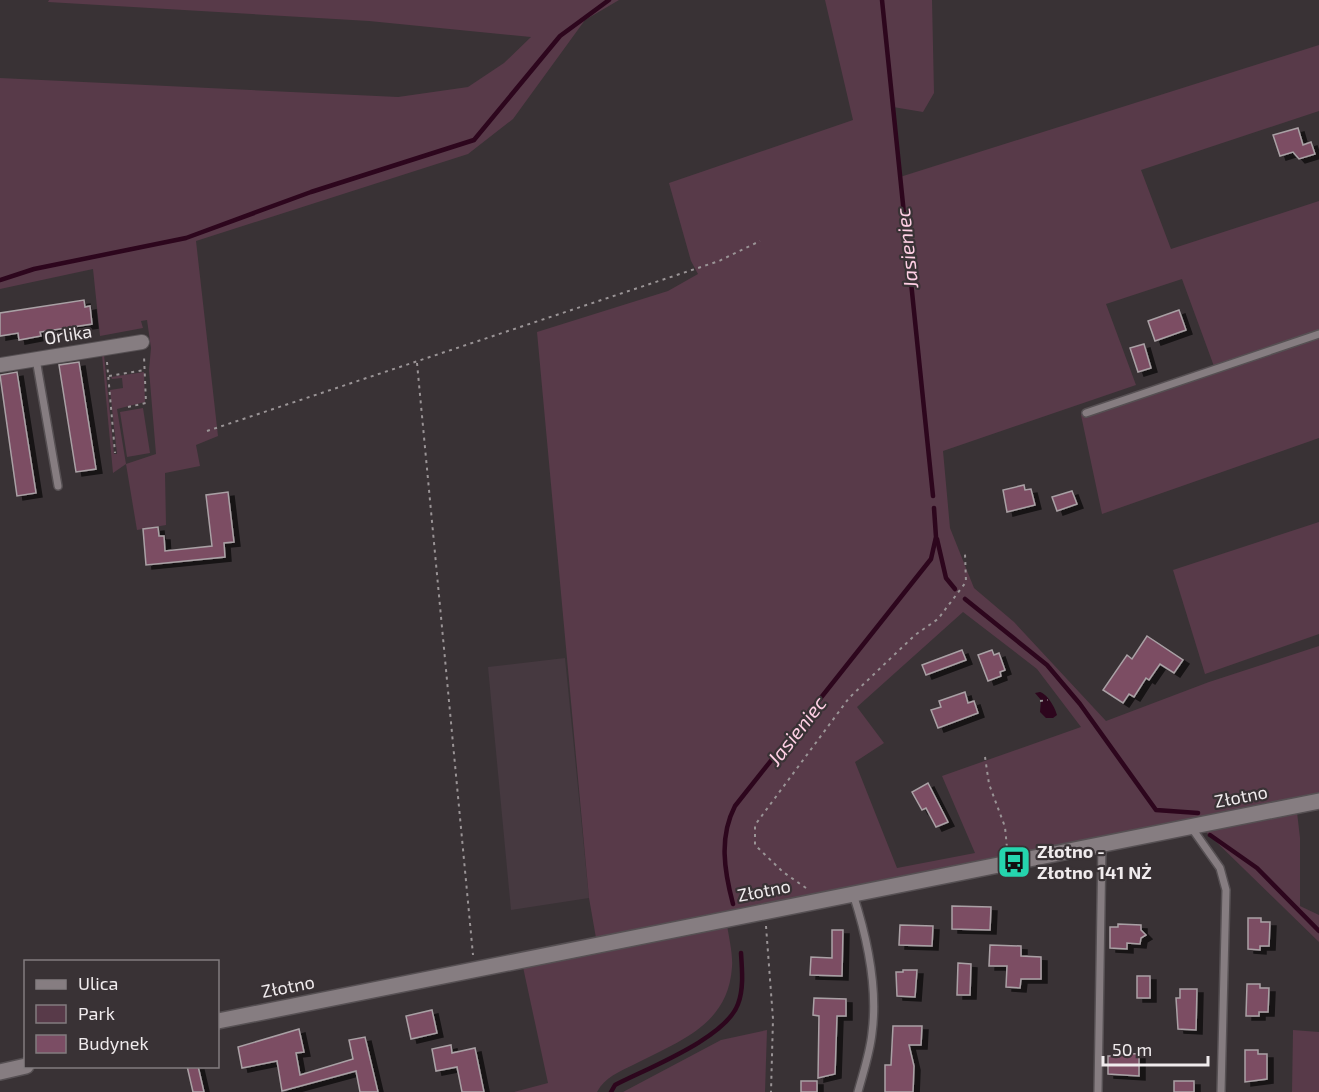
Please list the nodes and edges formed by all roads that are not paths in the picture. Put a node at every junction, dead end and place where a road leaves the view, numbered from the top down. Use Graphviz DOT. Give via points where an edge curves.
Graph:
graph roads {
  1 [pos="1319,334"];
  2 [pos="141,342"];
  3 [pos="36,359"];
  4 [pos="0,365"];
  5 [pos="1086,413"];
  6 [pos="58,486"];
  7 [pos="1319,801"];
  8 [pos="1191,826"];
  9 [pos="1102,844"];
  10 [pos="853,894"];
  11 [pos="219,1021"];
  12 [pos="24,1066"];
  13 [pos="0,1072"];
  14 [pos="858,1092"];
  15 [pos="1098,1092"];
  16 [pos="1221,1092"];
  1 -- 5 [label="lane"];
  2 -- 3 [label="street, Orlika"];
  3 -- 4 [label="street, Orlika"];
  3 -- 6 [label="lane"];
  7 -- 8 [label="street, Złotno"];
  8 -- 9 [label="street, Złotno"];
  8 -- 16 [label="lane" via="1220,868 1226,890"];
  9 -- 10 [label="street, Złotno"];
  9 -- 15 [label="lane"];
  10 -- 11 [label="street, Złotno"];
  10 -- 14 [label="lane" via="873,999 872,1032"];
  12 -- 13 [label="street"];
}
